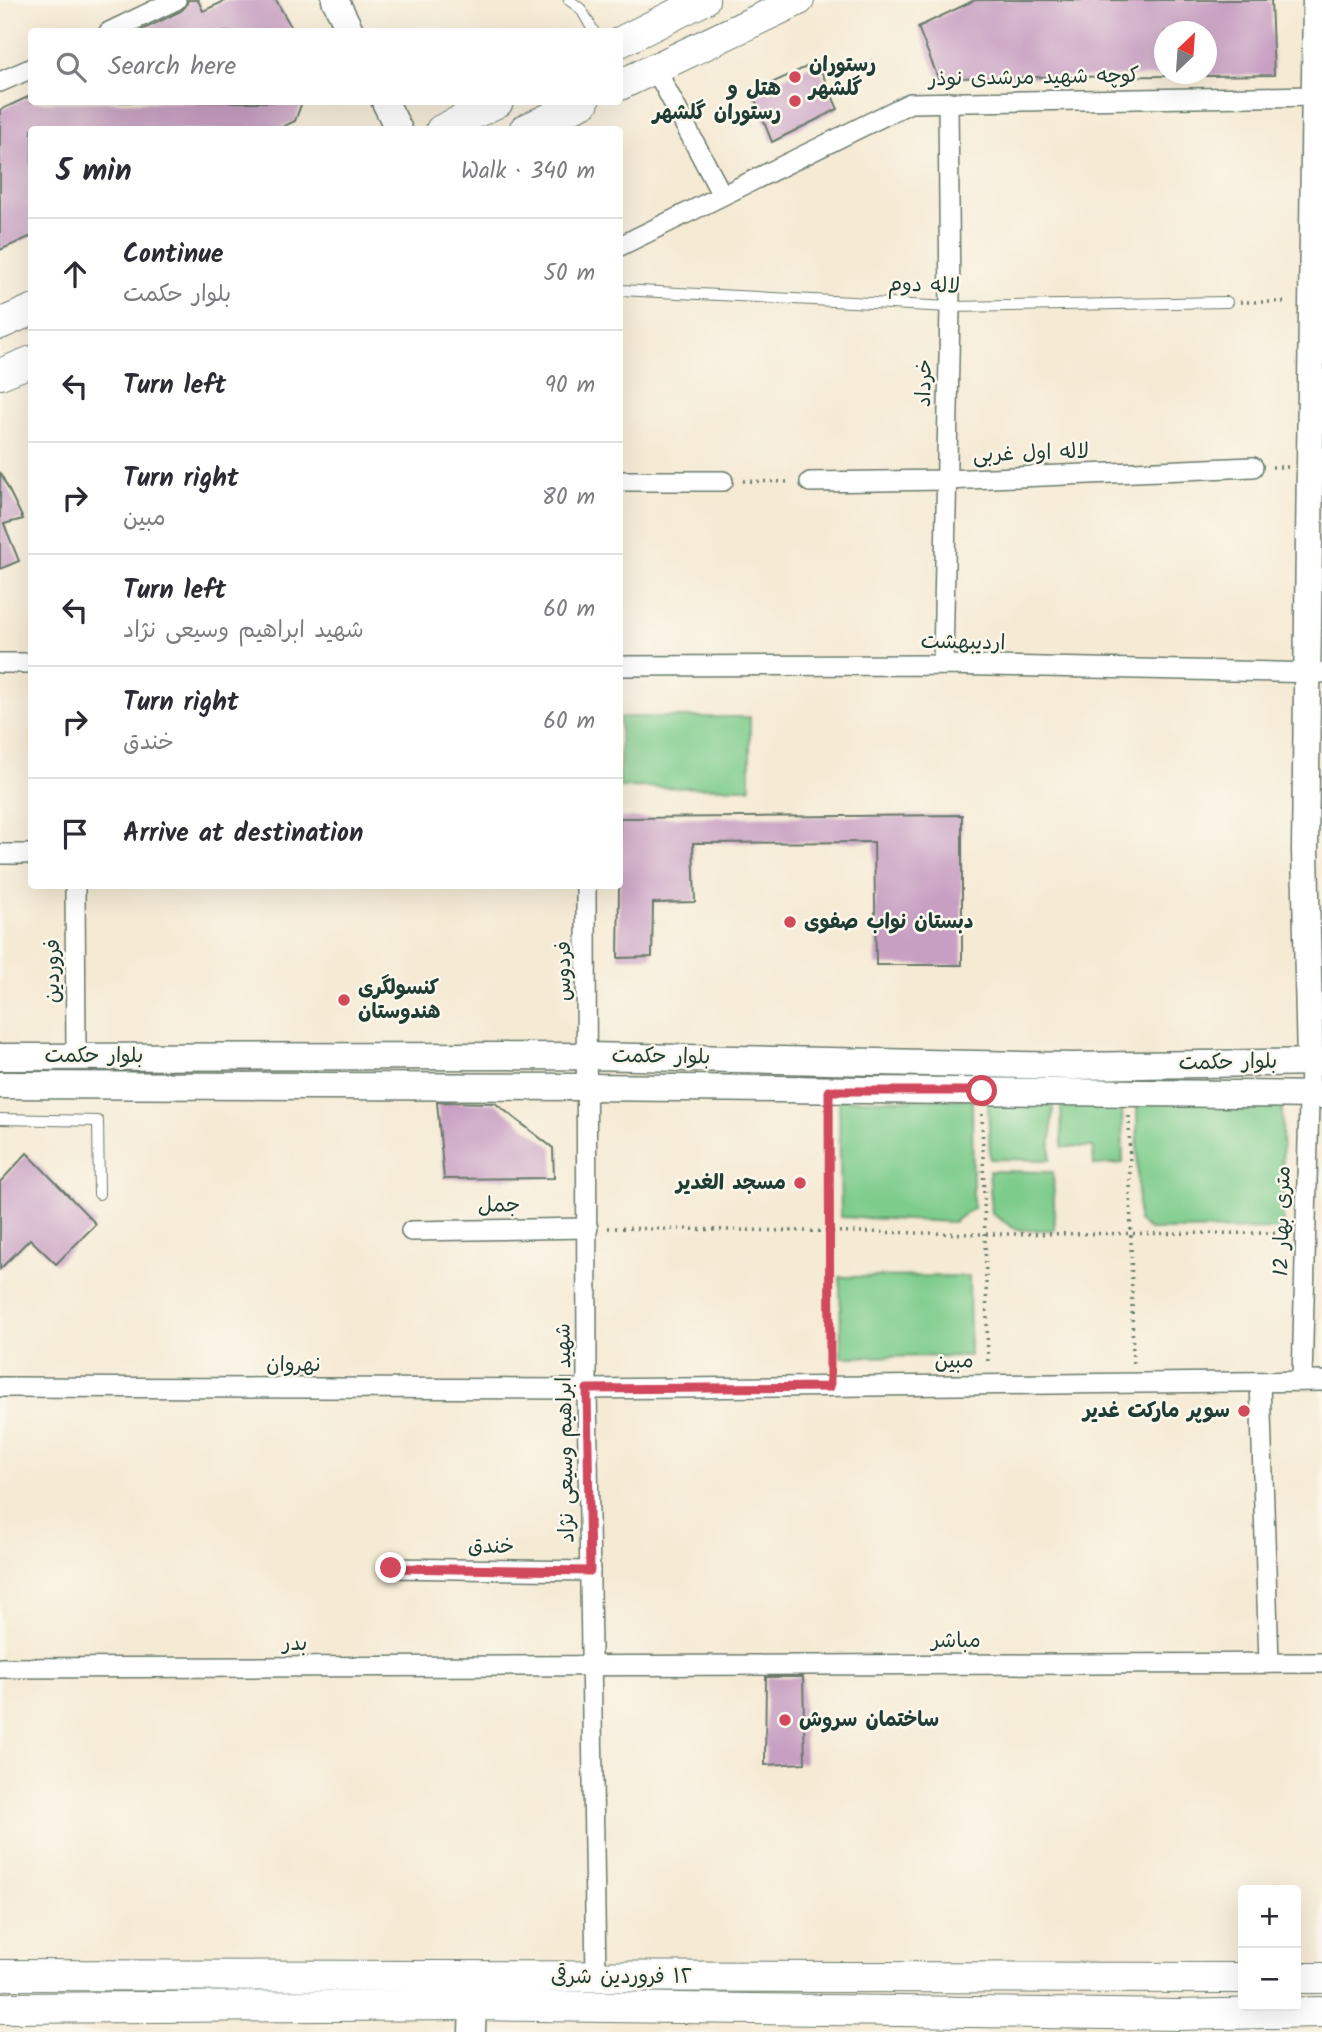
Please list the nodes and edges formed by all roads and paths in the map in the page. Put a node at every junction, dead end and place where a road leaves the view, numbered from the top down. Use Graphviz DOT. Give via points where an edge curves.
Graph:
graph roads {
  1 [pos="176,0"];
  2 [pos="335,0"];
  3 [pos="569,0"];
  4 [pos="704,0"];
  5 [pos="799,0"];
  6 [pos="1315,0"];
  7 [pos="581,4"];
  8 [pos="117,28"];
  9 [pos="349,28"];
  10 [pos="592,28"];
  11 [pos="623,40"];
  12 [pos="655,68"];
  13 [pos="28,70"];
  14 [pos="0,82"];
  15 [pos="623,84"];
  16 [pos="1314,96"];
  17 [pos="948,102"];
  18 [pos="386,105"];
  19 [pos="492,105"];
  20 [pos="577,105"];
  21 [pos="397,126"];
  22 [pos="449,126"];
  23 [pos="532,126"];
  24 [pos="722,195"];
  25 [pos="623,244"];
  26 [pos="1315,285"];
  27 [pos="623,290"];
  28 [pos="1227,302"];
  29 [pos="950,307"];
  30 [pos="28,312"];
  31 [pos="0,324"];
  32 [pos="28,363"];
  33 [pos="0,374"];
  34 [pos="1253,467"];
  35 [pos="1315,467"];
  36 [pos="946,480"];
  37 [pos="623,481"];
  38 [pos="723,481"];
  39 [pos="810,482"];
  40 [pos="0,663"];
  41 [pos="28,663"];
  42 [pos="943,665"];
  43 [pos="623,666"];
  44 [pos="1314,673"];
  45 [pos="28,854"];
  46 [pos="0,855"];
  47 [pos="75,889"];
  48 [pos="586,889"];
  49 [pos="76,1055"];
  50 [pos="586,1056"];
  51 [pos="0,1057"];
  52 [pos="1316,1062"];
  53 [pos="0,1085"];
  54 [pos="587,1087"];
  55 [pos="829,1091"];
  56 [pos="982,1091"];
  57 [pos="1129,1093"];
  58 [pos="1315,1095"];
  59 [pos="0,1119"];
  60 [pos="99,1194"];
  61 [pos="588,1228"];
  62 [pos="411,1231"];
  63 [pos="830,1232"];
  64 [pos="1131,1233"];
  65 [pos="1306,1233"];
  66 [pos="985,1234"];
  67 [pos="1302,1381"];
  68 [pos="1322,1381"];
  69 [pos="1261,1382"];
  70 [pos="1133,1383"];
  71 [pos="988,1385"];
  72 [pos="0,1387"];
  73 [pos="830,1387"];
  74 [pos="587,1389"];
  75 [pos="391,1568"];
  76 [pos="590,1571"];
  77 [pos="1269,1663"];
  78 [pos="1322,1663"];
  79 [pos="591,1665"];
  80 [pos="0,1668"];
  81 [pos="0,1975"];
  82 [pos="596,1977"];
  83 [pos="1238,1978"];
  84 [pos="0,2008"];
  85 [pos="1322,2012"];
  86 [pos="473,2018"];
  87 [pos="1177,2023"];
  1 -- 8 [label="street"];
  2 -- 9 [label="street"];
  3 -- 7 [label="lane"];
  4 -- 11 [label="main road"];
  5 -- 12 [label="main road"];
  6 -- 16 [label="street"];
  7 -- 10 [label="lane"];
  12 -- 15 [label="main road"];
  12 -- 24 [label="street"];
  13 -- 14 [label="street"];
  16 -- 17 [label="street, کوچه شهید مرشدی نوذر"];
  16 -- 26 [label="street"];
  17 -- 24 [label="street, کوچه شهید مرشدی نوذر" via="910,103"];
  17 -- 29 [label="street, خرداد"];
  18 -- 21 [label="street"];
  19 -- 22 [label="main road"];
  20 -- 23 [label="main road"];
  24 -- 25 [label="street, کوچه شهید مرشدی نوذر"];
  26 -- 28 [label="path"];
  26 -- 35 [label="street"];
  27 -- 29 [label="lane, لاله دوم"];
  28 -- 29 [label="lane, لاله دوم"];
  29 -- 36 [label="street, خرداد"];
  30 -- 31 [label="main road"];
  32 -- 33 [label="main road"];
  34 -- 35 [label="path"];
  34 -- 36 [label="street, لاله اول غربی"];
  35 -- 44 [label="street"];
  36 -- 39 [label="street, لاله اول غربی"];
  36 -- 42 [label="street, خرداد"];
  37 -- 38 [label="street"];
  38 -- 39 [label="path"];
  40 -- 41 [label="street"];
  42 -- 43 [label="street, اردیبهشت"];
  42 -- 44 [label="street, اردیبهشت"];
  44 -- 52 [label="street" via="1305,850"];
  45 -- 46 [label="street"];
  47 -- 49 [label="street, فروردین"];
  48 -- 50 [label="street, فردوس"];
  49 -- 50 [label="street, بلوار حکمت"];
  49 -- 51 [label="street, بلوار حکمت"];
  50 -- 52 [label="street, بلوار حکمت" via="1073,1066"];
  50 -- 54 [label="street, شهید ابراهیم وسیعی نژاد"];
  52 -- 58 [label="street, 12 متری بهار"];
  53 -- 54 [label="street, بلوار حکمت"];
  54 -- 55 [label="street, بلوار حکمت"];
  54 -- 61 [label="street, شهید ابراهیم وسیعی نژاد"];
  55 -- 56 [label="street, بلوار حکمت"];
  55 -- 63 [label="path"];
  56 -- 57 [label="street, بلوار حکمت"];
  56 -- 66 [label="path"];
  57 -- 58 [label="street, بلوار حکمت"];
  57 -- 64 [label="path"];
  58 -- 65 [label="street, 12 متری بهار"];
  59 -- 60 [label="lane" via="98,1121"];
  61 -- 62 [label="street, جمل"];
  61 -- 63 [label="path"];
  61 -- 74 [label="street, شهید ابراهیم وسیعی نژاد"];
  63 -- 66 [label="path"];
  63 -- 73 [label="path"];
  64 -- 65 [label="path"];
  64 -- 66 [label="path"];
  64 -- 70 [label="path"];
  65 -- 67 [label="street, 12 متری بهار"];
  66 -- 71 [label="path"];
  67 -- 68 [label="street, مبین"];
  67 -- 69 [label="street, مبین"];
  69 -- 70 [label="street, مبین"];
  69 -- 77 [label="street"];
  70 -- 71 [label="street, مبین"];
  71 -- 73 [label="street, مبین"];
  72 -- 74 [label="street, نهروان"];
  73 -- 74 [label="street, مبین"];
  74 -- 76 [label="street, شهید ابراهیم وسیعی نژاد"];
  75 -- 76 [label="street, خندق"];
  76 -- 79 [label="street, شهید ابراهیم وسیعی نژاد"];
  77 -- 78 [label="street, مباشر"];
  77 -- 79 [label="street, مباشر"];
  79 -- 80 [label="street, بدر"];
  79 -- 82 [label="street, شهید ابراهیم وسیعی نژاد"];
  81 -- 82 [label="main road, ١٢ فروردین شرقی"];
  82 -- 83 [label="main road, ١٢ فروردین شرقی"];
  84 -- 86 [label="main road, ١٢ فروردین شرقی"];
  85 -- 87 [label="main road, ١٢ فروردین شرقی"];
  86 -- 87 [label="main road, ١٢ فروردین شرقی"];
}
